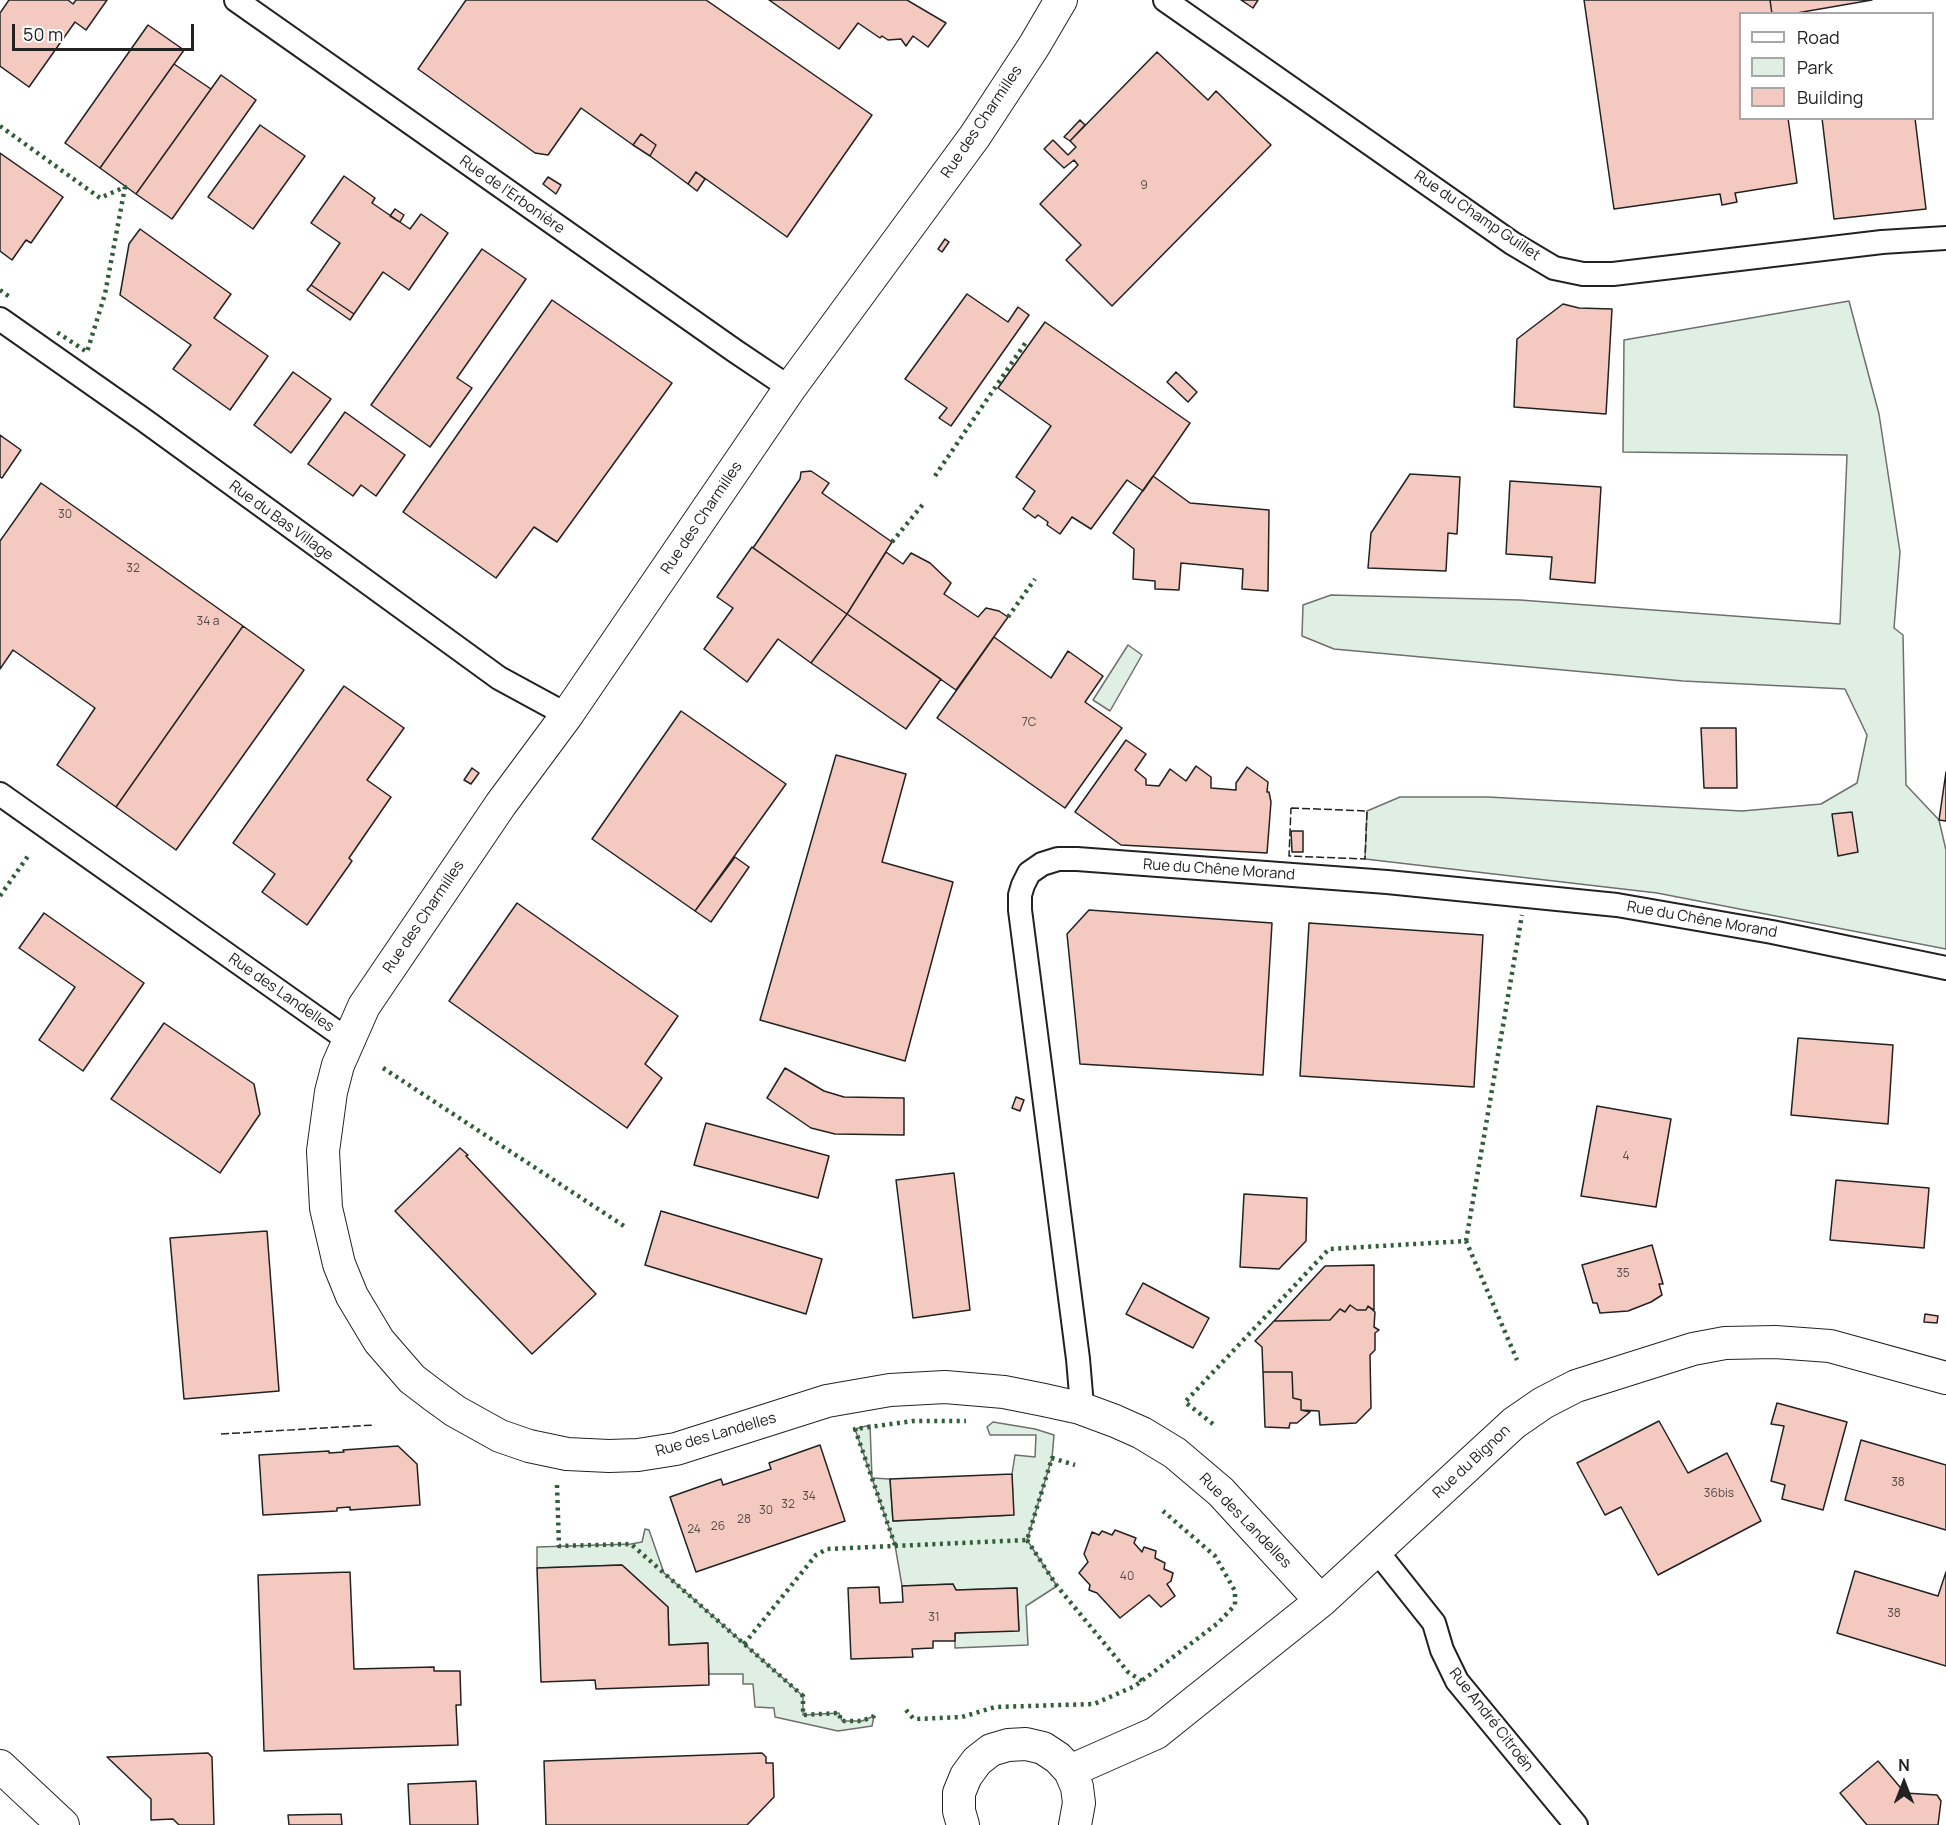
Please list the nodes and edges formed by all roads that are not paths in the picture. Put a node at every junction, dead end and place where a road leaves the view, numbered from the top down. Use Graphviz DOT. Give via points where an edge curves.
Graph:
graph roads {
  1 [pos="236,0"];
  2 [pos="1061,0"];
  3 [pos="1165,0"];
  4 [pos="1946,238"];
  5 [pos="0,319"];
  6 [pos="790,388"];
  7 [pos="567,715"];
  8 [pos="0,794"];
  9 [pos="1946,968"];
  10 [pos="348,1040"];
  11 [pos="1946,1378"];
  12 [pos="1080,1408"];
  13 [pos="1376,1550"];
  14 [pos="1321,1601"];
  15 [pos="0,1766"];
  16 [pos="1070,1771"];
  17 [pos="63,1825"];
  18 [pos="963,1825"];
  19 [pos="1075,1825"];
  20 [pos="1576,1825"];
  1 -- 6 [label="street, Rue de l'Erbonière"];
  2 -- 6 [label="street, Rue des Charmilles" via="975,136"];
  3 -- 4 [label="street, Rue du Champ Guillet" via="1554,268 1583,274 1613,274"];
  5 -- 7 [label="street, Rue du Bas Village" via="499,678"];
  6 -- 7 [label="street, Rue des Charmilles"];
  7 -- 10 [label="street, Rue des Charmilles" via="501,804 364,1006"];
  8 -- 10 [label="street, Rue des Landelles"];
  9 -- 12 [label="street, Rue du Chêne Morand" via="1617,905 1388,882 1077,859 1042,864 1029,873 1023,885 1020,910 1078,1359"];
  10 -- 12 [label="street, Rue des Landelles" via="331,1092 323,1151 326,1208 339,1264 364,1319 412,1379 455,1411 500,1436 567,1454 649,1454 699,1443 827,1401 916,1387 1004,1392"];
  11 -- 13 [label="street, Rue du Bignon" via="1830,1346 1765,1342 1693,1349 1576,1386 1543,1403 1514,1423"];
  12 -- 14 [label="street, Rue des Landelles" via="1142,1433 1202,1474"];
  13 -- 14 [label="street, Rue du Bignon"];
  13 -- 20 [label="street, Rue André Citroën" via="1434,1623 1457,1681"];
  14 -- 16 [label="street, Rue du Bignon" via="1156,1733"];
  15 -- 17 [label="street"];
  16 -- 18 [label="street" via="1043,1748 1026,1744 991,1750 977,1761 959,1793"];
  16 -- 19 [label="street" via="1079,1803"];
}
